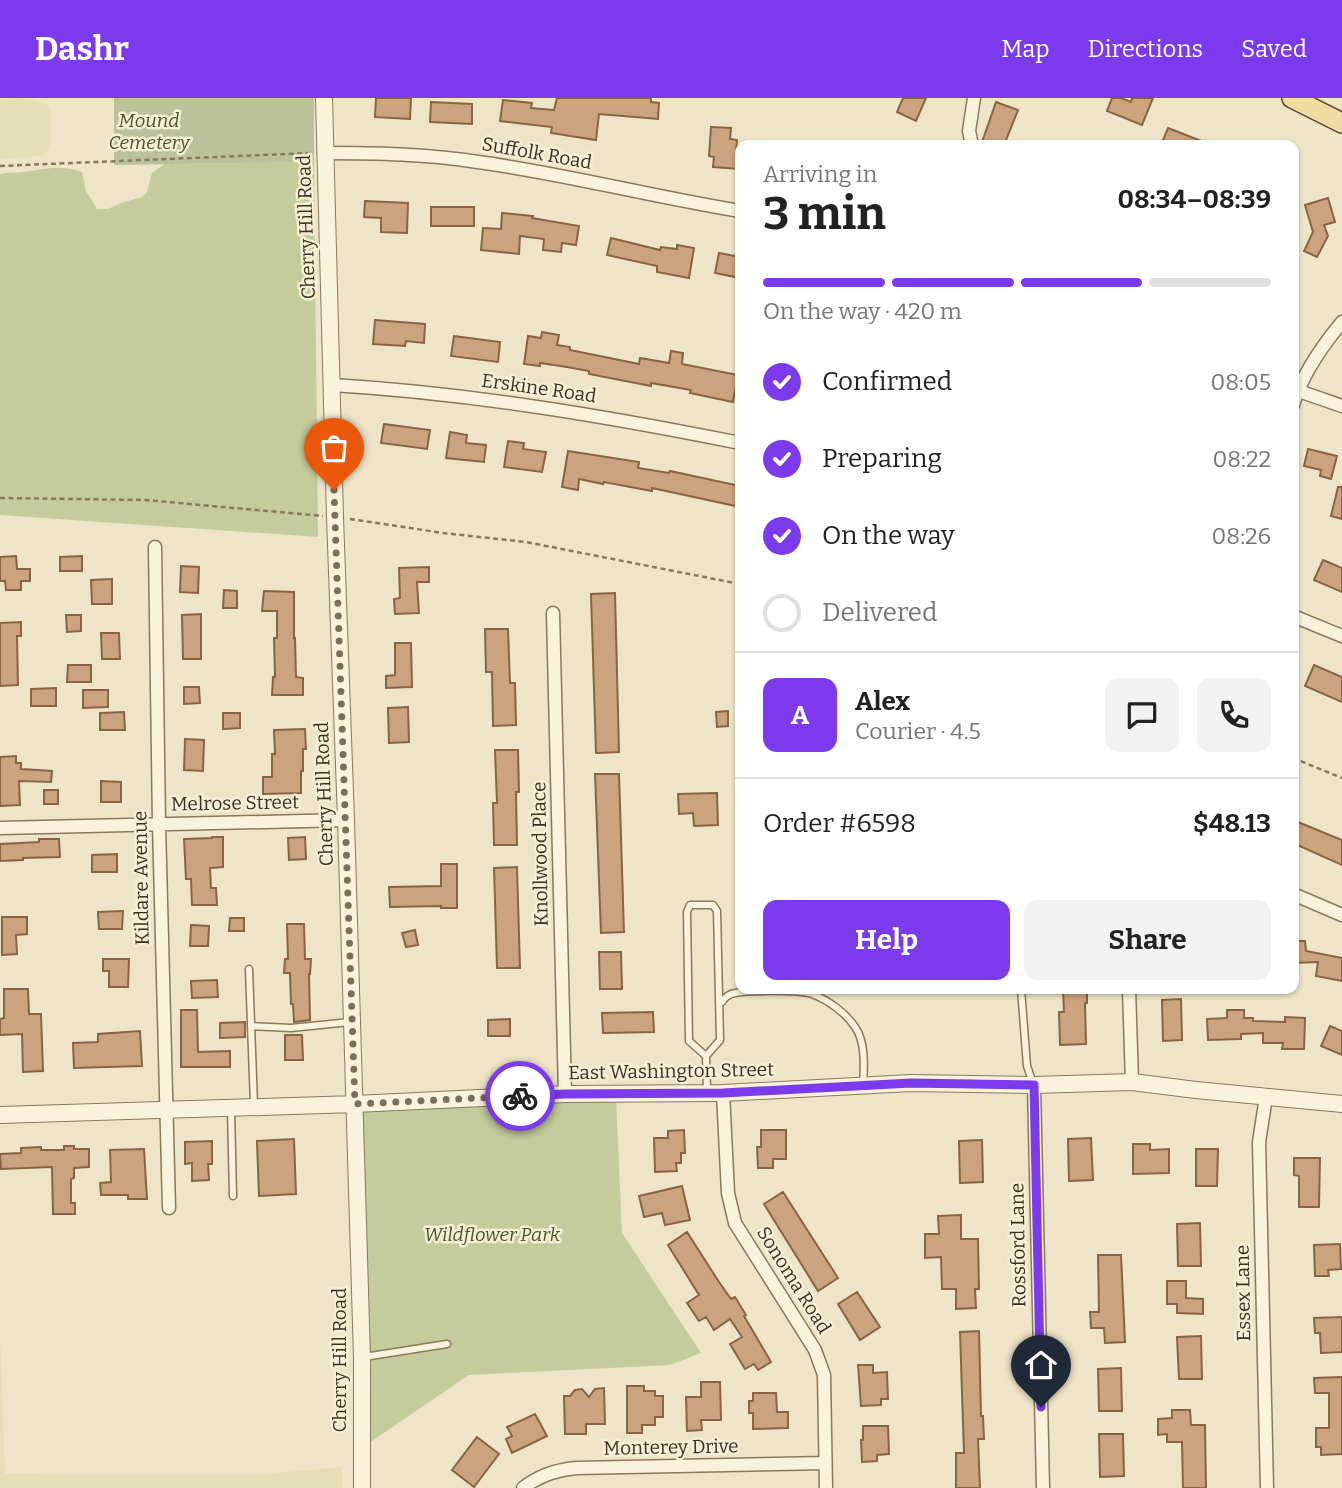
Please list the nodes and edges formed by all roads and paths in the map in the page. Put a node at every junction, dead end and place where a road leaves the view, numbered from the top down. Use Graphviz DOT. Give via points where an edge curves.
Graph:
graph roads {
  1 [pos="324,98"];
  2 [pos="974,98"];
  3 [pos="1292,98"];
  4 [pos="1342,123"];
  5 [pos="971,140"];
  6 [pos="324,153"];
  7 [pos="0,166"];
  8 [pos="735,210"];
  9 [pos="1342,322"];
  10 [pos="1299,383"];
  11 [pos="331,385"];
  12 [pos="1299,390"];
  13 [pos="1342,406"];
  14 [pos="735,442"];
  15 [pos="0,498"];
  16 [pos="335,517"];
  17 [pos="155,547"];
  18 [pos="735,583"];
  19 [pos="553,613"];
  20 [pos="1299,618"];
  21 [pos="1342,636"];
  22 [pos="1299,760"];
  23 [pos="1342,778"];
  24 [pos="346,820"];
  25 [pos="159,824"];
  26 [pos="0,828"];
  27 [pos="1299,897"];
  28 [pos="1342,915"];
  29 [pos="249,969"];
  30 [pos="735,993"];
  31 [pos="811,994"];
  32 [pos="1021,994"];
  33 [pos="1129,994"];
  34 [pos="720,1003"];
  35 [pos="352,1022"];
  36 [pos="251,1026"];
  37 [pos="706,1056"];
  38 [pos="1132,1082"];
  39 [pos="1034,1085"];
  40 [pos="863,1086"];
  41 [pos="715,1093"];
  42 [pos="565,1094"];
  43 [pos="1266,1097"];
  44 [pos="355,1104"];
  45 [pos="1342,1104"];
  46 [pos="254,1107"];
  47 [pos="232,1108"];
  48 [pos="166,1110"];
  49 [pos="0,1115"];
  50 [pos="233,1196"];
  51 [pos="169,1208"];
  52 [pos="447,1344"];
  53 [pos="362,1358"];
  54 [pos="825,1463"];
  55 [pos="362,1488"];
  56 [pos="523,1488"];
  57 [pos="826,1488"];
  58 [pos="1043,1488"];
  59 [pos="1267,1488"];
  1 -- 6 [label="street, Cherry Hill Road"];
  2 -- 5 [label="street"];
  3 -- 4 [label="main road"];
  6 -- 7 [label="path"];
  6 -- 8 [label="street, Suffolk Road" via="397,153 478,162"];
  6 -- 11 [label="street, Cherry Hill Road"];
  9 -- 10 [label="street"];
  11 -- 14 [label="street, Erskine Road" via="481,399"];
  11 -- 16 [label="street, Cherry Hill Road"];
  12 -- 13 [label="street"];
  15 -- 16 [label="path" via="146,500"];
  16 -- 18 [label="path" via="526,542"];
  16 -- 24 [label="street, Cherry Hill Road"];
  17 -- 25 [label="street, Kildare Avenue"];
  19 -- 42 [label="street, Knollwood Place"];
  20 -- 21 [label="street"];
  22 -- 23 [label="path"];
  24 -- 25 [label="street, Melrose Street"];
  24 -- 35 [label="street, Cherry Hill Road"];
  25 -- 26 [label="street, Melrose Street"];
  25 -- 48 [label="street, Kildare Avenue"];
  27 -- 28 [label="street"];
  29 -- 36 [label="lane"];
  30 -- 34 [label="lane"];
  31 -- 40 [label="lane" via="844,1014 857,1029 862,1042"];
  32 -- 39 [label="lane" via="1027,1066"];
  33 -- 38 [label="street"];
  34 -- 37 [label="lane" via="720,1040"];
  34 -- 37 [label="lane" via="717,911 713,905 690,905 689,1041"];
  35 -- 36 [label="lane" via="290,1028"];
  35 -- 44 [label="street, Cherry Hill Road"];
  36 -- 46 [label="lane"];
  37 -- 41 [label="lane"];
  38 -- 39 [label="street, East Washington Street"];
  38 -- 43 [label="street, East Washington Street"];
  39 -- 40 [label="street, East Washington Street"];
  39 -- 58 [label="street, Rossford Lane"];
  40 -- 41 [label="street, East Washington Street"];
  41 -- 42 [label="street, East Washington Street"];
  41 -- 54 [label="street, Sonoma Road" via="735,1223 816,1350 824,1375"];
  42 -- 44 [label="street, East Washington Street"];
  43 -- 45 [label="street, East Washington Street"];
  43 -- 59 [label="street, Essex Lane" via="1259,1142"];
  44 -- 46 [label="street, East Washington Street"];
  44 -- 53 [label="street, Cherry Hill Road"];
  46 -- 47 [label="street, East Washington Street"];
  47 -- 48 [label="street, East Washington Street"];
  47 -- 50 [label="lane"];
  48 -- 49 [label="street, East Washington Street"];
  48 -- 51 [label="street, Kildare Avenue"];
  52 -- 53 [label="lane"];
  53 -- 55 [label="street, Cherry Hill Road"];
  54 -- 56 [label="street, Monterey Drive" via="576,1468 535,1479"];
  54 -- 57 [label="street, Sonoma Road"];
}
